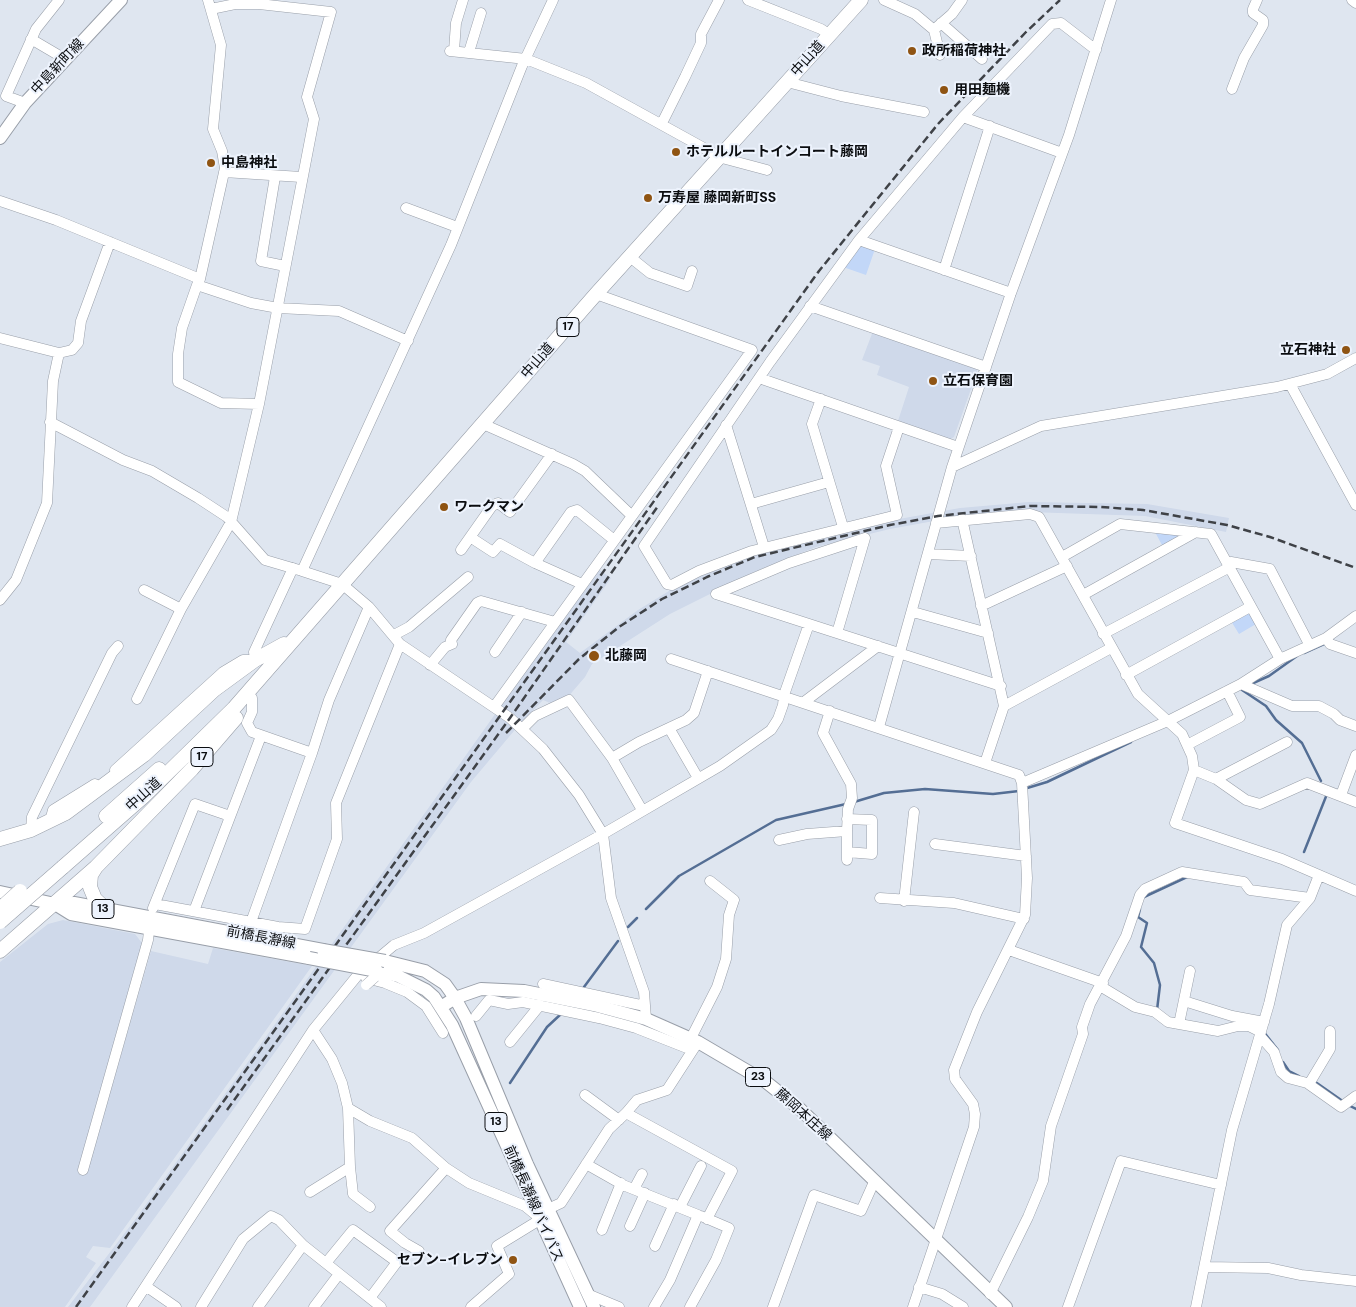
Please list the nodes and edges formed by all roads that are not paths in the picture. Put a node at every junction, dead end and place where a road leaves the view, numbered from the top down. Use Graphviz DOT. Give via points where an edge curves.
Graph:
graph roads {
  1 [pos="59,0"];
  2 [pos="121,0"];
  3 [pos="463,0"];
  4 [pos="553,0"];
  5 [pos="748,0"];
  6 [pos="861,0"];
  7 [pos="884,0"];
  8 [pos="962,0"];
  9 [pos="1111,0"];
  10 [pos="1257,0"];
  11 [pos="1352,0"];
  12 [pos="717,1"];
  13 [pos="1356,3"];
  14 [pos="210,4"];
  15 [pos="304,4"];
  16 [pos="482,12"];
  17 [pos="938,26"];
  18 [pos="830,35"];
  19 [pos="31,39"];
  20 [pos="1096,50"];
  21 [pos="469,52"];
  22 [pos="940,55"];
  23 [pos="526,58"];
  24 [pos="65,59"];
  25 [pos="982,59"];
  26 [pos="788,82"];
  27 [pos="1232,89"];
  28 [pos="25,103"];
  29 [pos="924,112"];
  30 [pos="963,116"];
  31 [pos="662,123"];
  32 [pos="990,126"];
  33 [pos="0,138"];
  34 [pos="1062,153"];
  35 [pos="722,158"];
  36 [pos="767,170"];
  37 [pos="224,172"];
  38 [pos="275,177"];
  39 [pos="301,178"];
  40 [pos="0,201"];
  41 [pos="406,208"];
  42 [pos="457,226"];
  43 [pos="859,240"];
  44 [pos="110,242"];
  45 [pos="630,257"];
  46 [pos="285,266"];
  47 [pos="944,270"];
  48 [pos="692,271"];
  49 [pos="198,282"];
  50 [pos="1011,293"];
  51 [pos="596,294"];
  52 [pos="810,306"];
  53 [pos="278,308"];
  54 [pos="0,338"];
  55 [pos="408,341"];
  56 [pos="59,353"];
  57 [pos="1356,358"];
  58 [pos="986,367"];
  59 [pos="759,378"];
  60 [pos="1290,384"];
  61 [pos="821,399"];
  62 [pos="259,404"];
  63 [pos="50,422"];
  64 [pos="483,424"];
  65 [pos="726,425"];
  66 [pos="899,427"];
  67 [pos="958,447"];
  68 [pos="552,454"];
  69 [pos="952,467"];
  70 [pos="830,482"];
  71 [pos="752,504"];
  72 [pos="1356,504"];
  73 [pos="632,515"];
  74 [pos="962,519"];
  75 [pos="231,522"];
  76 [pos="936,523"];
  77 [pos="843,527"];
  78 [pos="1196,532"];
  79 [pos="470,537"];
  80 [pos="614,540"];
  81 [pos="764,547"];
  82 [pos="462,550"];
  83 [pos="928,554"];
  84 [pos="971,556"];
  85 [pos="1064,561"];
  86 [pos="535,563"];
  87 [pos="1228,568"];
  88 [pos="297,570"];
  89 [pos="468,577"];
  90 [pos="342,584"];
  91 [pos="582,584"];
  92 [pos="144,590"];
  93 [pos="1083,595"];
  94 [pos="0,600"];
  95 [pos="981,606"];
  96 [pos="369,607"];
  97 [pos="1250,607"];
  98 [pos="181,609"];
  99 [pos="522,612"];
  100 [pos="913,612"];
  101 [pos="1356,616"];
  102 [pos="555,622"];
  103 [pos="809,624"];
  104 [pos="988,633"];
  105 [pos="394,634"];
  106 [pos="837,634"];
  107 [pos="1104,634"];
  108 [pos="296,637"];
  109 [pos="1326,638"];
  110 [pos="400,644"];
  111 [pos="1309,644"];
  112 [pos="118,646"];
  113 [pos="878,646"];
  114 [pos="1111,648"];
  115 [pos="495,652"];
  116 [pos="1356,653"];
  117 [pos="902,654"];
  118 [pos="671,659"];
  119 [pos="1280,659"];
  120 [pos="255,660"];
  121 [pos="430,666"];
  122 [pos="708,671"];
  123 [pos="1126,675"];
  124 [pos="1241,684"];
  125 [pos="1001,686"];
  126 [pos="1228,690"];
  127 [pos="784,695"];
  128 [pos="252,698"];
  129 [pos="137,699"];
  130 [pos="804,702"];
  131 [pos="1004,706"];
  132 [pos="494,707"];
  133 [pos="830,711"];
  134 [pos="1168,720"];
  135 [pos="1356,726"];
  136 [pos="523,728"];
  137 [pos="670,728"];
  138 [pos="880,728"];
  139 [pos="260,736"];
  140 [pos="1287,742"];
  141 [pos="1187,745"];
  142 [pos="312,753"];
  143 [pos="1356,755"];
  144 [pos="612,758"];
  145 [pos="985,763"];
  146 [pos="1194,770"];
  147 [pos="698,778"];
  148 [pos="1216,779"];
  149 [pos="1022,783"];
  150 [pos="1341,795"];
  151 [pos="1356,802"];
  152 [pos="642,810"];
  153 [pos="914,812"];
  154 [pos="230,816"];
  155 [pos="847,819"];
  156 [pos="31,830"];
  157 [pos="846,831"];
  158 [pos="603,834"];
  159 [pos="0,839"];
  160 [pos="779,840"];
  161 [pos="935,844"];
  162 [pos="1026,856"];
  163 [pos="59,864"];
  164 [pos="96,867"];
  165 [pos="1319,875"];
  166 [pos="710,881"];
  167 [pos="1356,891"];
  168 [pos="0,892"];
  169 [pos="880,898"];
  170 [pos="1310,898"];
  171 [pos="904,901"];
  172 [pos="55,904"];
  173 [pos="155,904"];
  174 [pos="0,909"];
  175 [pos="107,910"];
  176 [pos="194,911"];
  177 [pos="1024,919"];
  178 [pos="0,922"];
  179 [pos="251,922"];
  180 [pos="150,923"];
  181 [pos="1009,950"];
  182 [pos="0,951"];
  183 [pos="379,970"];
  184 [pos="1190,972"];
  185 [pos="357,976"];
  186 [pos="543,984"];
  187 [pos="1102,984"];
  188 [pos="366,985"];
  189 [pos="455,998"];
  190 [pos="1184,1001"];
  191 [pos="540,1005"];
  192 [pos="645,1006"];
  193 [pos="441,1007"];
  194 [pos="476,1016"];
  195 [pos="646,1019"];
  196 [pos="1179,1024"];
  197 [pos="313,1030"];
  198 [pos="1262,1030"];
  199 [pos="1330,1031"];
  200 [pos="442,1033"];
  201 [pos="510,1042"];
  202 [pos="693,1043"];
  203 [pos="1309,1084"];
  204 [pos="585,1095"];
  205 [pos="1356,1096"];
  206 [pos="348,1108"];
  207 [pos="623,1117"];
  208 [pos="586,1164"];
  209 [pos="701,1166"];
  210 [pos="350,1167"];
  211 [pos="446,1168"];
  212 [pos="83,1170"];
  213 [pos="642,1174"];
  214 [pos="874,1182"];
  215 [pos="621,1184"];
  216 [pos="1221,1185"];
  217 [pos="634,1189"];
  218 [pos="310,1192"];
  219 [pos="645,1193"];
  220 [pos="677,1206"];
  221 [pos="370,1207"];
  222 [pos="545,1214"];
  223 [pos="703,1217"];
  224 [pos="630,1226"];
  225 [pos="602,1230"];
  226 [pos="934,1239"];
  227 [pos="303,1245"];
  228 [pos="655,1246"];
  229 [pos="419,1251"];
  230 [pos="326,1263"];
  231 [pos="1205,1267"];
  232 [pos="339,1274"];
  233 [pos="1356,1281"];
  234 [pos="147,1287"];
  235 [pos="919,1288"];
  236 [pos="990,1294"];
  237 [pos="592,1301"];
  238 [pos="373,1303"];
  239 [pos="132,1307"];
  240 [pos="176,1307"];
  241 [pos="201,1307"];
  242 [pos="258,1307"];
  243 [pos="314,1307"];
  244 [pos="471,1307"];
  245 [pos="580,1307"];
  246 [pos="619,1307"];
  247 [pos="654,1307"];
  248 [pos="690,1307"];
  249 [pos="772,1307"];
  250 [pos="912,1307"];
  251 [pos="963,1307"];
  252 [pos="1006,1307"];
  253 [pos="1068,1307"];
  254 [pos="1196,1307"];
  1 -- 19 [label="street"];
  2 -- 24 [label="main road, 中島新町線"];
  3 -- 21 [label="street" via="452,51"];
  4 -- 23 [label="street"];
  5 -- 18 [label="street"];
  6 -- 18 [label="highway, 中山道 / 17"];
  7 -- 17 [label="street"];
  8 -- 17 [label="street"];
  9 -- 20 [label="street"];
  10 -- 27 [label="street" via="1253,13 1263,20 1263,25 1244,58"];
  11 -- 13 [label="street"];
  12 -- 31 [label="street" via="686,77"];
  14 -- 15 [label="street"];
  14 -- 37 [label="street" via="221,45 213,129 222,151"];
  15 -- 39 [label="street" via="331,12 307,97 314,119"];
  16 -- 21 [label="street"];
  17 -- 22 [label="street"];
  17 -- 25 [label="street"];
  18 -- 26 [label="highway, 中山道 / 17"];
  19 -- 24 [label="street"];
  19 -- 28 [label="street" via="6,96"];
  20 -- 30 [label="street" via="1061,22 1052,24"];
  20 -- 34 [label="street"];
  21 -- 23 [label="street"];
  23 -- 31 [label="street" via="586,83"];
  23 -- 42 [label="street"];
  24 -- 28 [label="main road, 中島新町線"];
  26 -- 29 [label="street"];
  26 -- 35 [label="highway, 中山道 / 17"];
  28 -- 33 [label="main road, 中島新町線"];
  30 -- 32 [label="street"];
  30 -- 43 [label="street"];
  31 -- 35 [label="street"];
  32 -- 34 [label="street"];
  32 -- 47 [label="street"];
  34 -- 50 [label="street"];
  35 -- 36 [label="street"];
  35 -- 45 [label="highway, 中山道 / 17"];
  37 -- 38 [label="street"];
  37 -- 49 [label="street"];
  38 -- 39 [label="street"];
  38 -- 46 [label="street" via="261,261"];
  39 -- 46 [label="street"];
  40 -- 44 [label="street"];
  41 -- 42 [label="street"];
  42 -- 55 [label="street"];
  43 -- 47 [label="street"];
  43 -- 52 [label="street"];
  44 -- 49 [label="street"];
  44 -- 56 [label="street" via="81,321 78,343 72,350"];
  45 -- 48 [label="street" via="650,273 687,286"];
  45 -- 51 [label="highway, 中山道 / 17"];
  46 -- 53 [label="street"];
  47 -- 50 [label="street"];
  49 -- 53 [label="street" via="251,303"];
  49 -- 62 [label="street" via="182,328 178,382 221,403"];
  50 -- 58 [label="street"];
  51 -- 64 [label="highway, 中山道 / 17"];
  51 -- 73 [label="street" via="752,350"];
  52 -- 58 [label="street"];
  52 -- 59 [label="street"];
  53 -- 55 [label="street" via="339,311"];
  53 -- 62 [label="street"];
  54 -- 56 [label="street"];
  55 -- 88 [label="street"];
  56 -- 63 [label="street"];
  57 -- 60 [label="street" via="1326,374"];
  58 -- 67 [label="street"];
  59 -- 61 [label="street"];
  59 -- 65 [label="street"];
  60 -- 69 [label="street" via="1041,426"];
  60 -- 72 [label="street"];
  61 -- 66 [label="street"];
  61 -- 70 [label="street" via="812,424"];
  62 -- 75 [label="street"];
  63 -- 75 [label="street" via="123,460 152,471"];
  63 -- 94 [label="street" via="46,508 16,580"];
  64 -- 68 [label="street"];
  64 -- 90 [label="highway, 中山道 / 17"];
  65 -- 71 [label="street"];
  65 -- 81 [label="street" via="644,546 666,584 672,586 699,571"];
  66 -- 67 [label="street"];
  66 -- 77 [label="street" via="886,466 897,515"];
  67 -- 69 [label="street"];
  68 -- 73 [label="street" via="585,472"];
  68 -- 79 [label="street" via="510,512 498,503 492,506"];
  69 -- 76 [label="street"];
  70 -- 71 [label="street"];
  70 -- 77 [label="street"];
  71 -- 81 [label="street"];
  73 -- 80 [label="street"];
  74 -- 76 [label="street"];
  74 -- 84 [label="street"];
  74 -- 85 [label="street" via="1036,515"];
  75 -- 88 [label="street" via="265,560"];
  75 -- 98 [label="street"];
  76 -- 83 [label="street"];
  77 -- 81 [label="street"];
  78 -- 85 [label="street" via="1120,524"];
  78 -- 87 [label="street" via="1211,534"];
  78 -- 93 [label="street"];
  79 -- 82 [label="street"];
  79 -- 86 [label="street" via="492,552 500,544"];
  80 -- 86 [label="street" via="577,510 571,512"];
  80 -- 91 [label="street"];
  83 -- 84 [label="street"];
  83 -- 100 [label="street"];
  84 -- 95 [label="street"];
  85 -- 93 [label="street"];
  85 -- 95 [label="street"];
  86 -- 91 [label="street"];
  87 -- 97 [label="street"];
  87 -- 107 [label="street"];
  87 -- 111 [label="street" via="1231,562 1270,569"];
  88 -- 90 [label="street"];
  88 -- 120 [label="street" via="254,652"];
  89 -- 105 [label="street" via="409,627"];
  90 -- 96 [label="street"];
  90 -- 108 [label="highway, 中山道 / 17"];
  91 -- 102 [label="street"];
  92 -- 98 [label="street"];
  93 -- 107 [label="street"];
  95 -- 104 [label="street"];
  96 -- 105 [label="street"];
  96 -- 142 [label="street" via="329,700"];
  97 -- 119 [label="street"];
  97 -- 123 [label="street"];
  98 -- 129 [label="street"];
  99 -- 102 [label="street"];
  99 -- 115 [label="street"];
  99 -- 121 [label="street" via="481,601 477,603 451,640 452,644 445,647"];
  100 -- 104 [label="street"];
  100 -- 117 [label="street"];
  101 -- 109 [label="street"];
  102 -- 132 [label="street"];
  103 -- 106 [label="street"];
  103 -- 106 [label="street" via="716,594 788,563 865,538"];
  103 -- 127 [label="street"];
  104 -- 125 [label="street"];
  105 -- 110 [label="street"];
  106 -- 113 [label="street"];
  107 -- 114 [label="street"];
  108 -- 120 [label="highway"];
  108 -- 128 [label="highway, 17"];
  108 -- 163 [label="highway, 中山道 / 17" via="198,744"];
  109 -- 111 [label="street"];
  109 -- 116 [label="street" via="1330,644"];
  110 -- 121 [label="street"];
  110 -- 179 [label="street" via="336,803 338,839 305,928"];
  111 -- 119 [label="street"];
  112 -- 156 [label="street" via="32,817"];
  113 -- 117 [label="street"];
  113 -- 130 [label="street"];
  114 -- 123 [label="street"];
  114 -- 131 [label="street"];
  117 -- 125 [label="street"];
  117 -- 138 [label="street"];
  118 -- 122 [label="street"];
  119 -- 124 [label="street"];
  120 -- 156 [label="highway" via="214,690 137,760 66,813"];
  121 -- 132 [label="street"];
  122 -- 127 [label="street"];
  122 -- 137 [label="street" via="694,713"];
  123 -- 134 [label="street" via="1138,694"];
  124 -- 126 [label="street"];
  124 -- 135 [label="street" via="1292,706 1319,706"];
  125 -- 131 [label="street"];
  126 -- 134 [label="street"];
  126 -- 141 [label="street" via="1240,718"];
  127 -- 130 [label="street"];
  127 -- 147 [label="street" via="784,705 771,730"];
  128 -- 139 [label="street" via="252,712 247,723 252,732"];
  128 -- 164 [label="highway, 17" via="192,769"];
  130 -- 133 [label="street"];
  131 -- 145 [label="street"];
  132 -- 136 [label="street"];
  133 -- 138 [label="street"];
  133 -- 155 [label="street" via="823,733 850,784 852,798"];
  134 -- 141 [label="street" via="1182,734"];
  134 -- 149 [label="street"];
  136 -- 144 [label="street" via="535,716 569,700"];
  136 -- 158 [label="street" via="579,795"];
  137 -- 144 [label="street"];
  137 -- 147 [label="street"];
  138 -- 145 [label="street"];
  139 -- 142 [label="street"];
  139 -- 154 [label="street"];
  140 -- 148 [label="street"];
  141 -- 146 [label="street"];
  142 -- 179 [label="street"];
  143 -- 150 [label="street"];
  144 -- 152 [label="street"];
  145 -- 149 [label="street" via="1019,775"];
  146 -- 148 [label="street"];
  146 -- 165 [label="street" via="1175,824 1282,859"];
  147 -- 152 [label="street"];
  148 -- 150 [label="street" via="1246,800 1260,804 1307,783"];
  149 -- 162 [label="street"];
  150 -- 151 [label="street"];
  152 -- 158 [label="street"];
  153 -- 171 [label="street"];
  154 -- 173 [label="street" via="195,804"];
  154 -- 176 [label="street"];
  155 -- 157 [label="street"];
  155 -- 157 [label="street" via="872,820 872,854 847,856"];
  156 -- 159 [label="highway"];
  157 -- 160 [label="street"];
  158 -- 185 [label="street" via="424,933 394,945"];
  158 -- 192 [label="street" via="611,898 644,992"];
  161 -- 162 [label="street"];
  162 -- 177 [label="street"];
  163 -- 174 [label="highway, 中山道 / 17, bridge"];
  163 -- 178 [label="highway, 中山道 / 17, bridge"];
  164 -- 172 [label="highway, 17"];
  164 -- 175 [label="highway" via="90,887 95,899"];
  165 -- 167 [label="street"];
  165 -- 170 [label="street"];
  166 -- 202 [label="street" via="734,900 729,915 726,959"];
  168 -- 172 [label="main road, 前橋長瀞線 / 13"];
  169 -- 171 [label="street"];
  170 -- 187 [label="street" via="1250,890 1244,882 1182,872 1145,888"];
  170 -- 198 [label="street" via="1287,925"];
  171 -- 177 [label="street" via="954,903"];
  172 -- 175 [label="main road, 前橋長瀞線 / 13" via="74,903"];
  172 -- 180 [label="main road, 前橋長瀞線 / 13" via="70,914"];
  172 -- 182 [label="highway, 17"];
  173 -- 176 [label="street"];
  173 -- 180 [label="street"];
  175 -- 180 [label="main road, 前橋長瀞線 / 13"];
  176 -- 179 [label="street"];
  177 -- 181 [label="street"];
  180 -- 183 [label="main road, 前橋長瀞線 / 13, bridge"];
  180 -- 183 [label="main road, 前橋長瀞線 / 13, bridge" via="323,950"];
  180 -- 212 [label="street"];
  181 -- 187 [label="street"];
  181 -- 226 [label="street" via="977,1012 954,1070 955,1079 970,1096 976,1114"];
  183 -- 188 [label="street, bridge"];
  183 -- 189 [label="main road, 前橋長瀞線 / 13" via="413,967 436,977"];
  183 -- 193 [label="main road, 前橋長瀞線バイパス / 13" via="418,985"];
  184 -- 190 [label="street"];
  185 -- 197 [label="street"];
  185 -- 200 [label="street" via="407,992 426,1006"];
  186 -- 192 [label="street"];
  187 -- 196 [label="street" via="1135,1007 1155,1012 1168,1022"];
  187 -- 236 [label="street" via="1082,1027 1083,1034 1051,1126 1043,1181"];
  189 -- 193 [label="main road, 藤岡本庄線 / 23"];
  189 -- 195 [label="main road, 藤岡本庄線 / 23" via="488,988 514,990 594,1005"];
  189 -- 222 [label="main road, 前橋長瀞線バイパス / 13"];
  190 -- 196 [label="street"];
  190 -- 198 [label="street" via="1232,1016"];
  191 -- 194 [label="street" via="489,1000"];
  191 -- 201 [label="street"];
  191 -- 202 [label="street"];
  192 -- 195 [label="street"];
  193 -- 222 [label="main road, 前橋長瀞線バイパス / 13"];
  195 -- 202 [label="main road, 藤岡本庄線 / 23"];
  196 -- 198 [label="street" via="1218,1031 1238,1026"];
  197 -- 206 [label="street" via="332,1059"];
  197 -- 234 [label="street"];
  198 -- 203 [label="street" via="1281,1072 1288,1078"];
  198 -- 216 [label="street" via="1232,1130"];
  199 -- 203 [label="street" via="1330,1049"];
  202 -- 207 [label="street" via="667,1090 637,1100"];
  202 -- 214 [label="main road, 藤岡本庄線 / 23" via="766,1082 800,1109"];
  203 -- 205 [label="street" via="1341,1107"];
  204 -- 207 [label="street"];
  206 -- 210 [label="street"];
  206 -- 211 [label="street" via="412,1138"];
  207 -- 208 [label="street" via="609,1129"];
  207 -- 223 [label="street" via="732,1171"];
  208 -- 215 [label="street"];
  208 -- 222 [label="street" via="561,1203"];
  209 -- 220 [label="street"];
  210 -- 218 [label="street"];
  210 -- 221 [label="street" via="353,1194"];
  211 -- 222 [label="street" via="469,1183"];
  211 -- 229 [label="street" via="390,1230"];
  213 -- 217 [label="street"];
  214 -- 226 [label="main road, 藤岡本庄線 / 23"];
  214 -- 249 [label="street" via="861,1211 814,1195"];
  215 -- 217 [label="street"];
  215 -- 225 [label="street"];
  216 -- 231 [label="street"];
  216 -- 253 [label="street" via="1121,1161"];
  217 -- 219 [label="street"];
  219 -- 220 [label="street"];
  219 -- 224 [label="street"];
  220 -- 223 [label="street"];
  220 -- 228 [label="street"];
  222 -- 237 [label="main road, 前橋長瀞線バイパス / 13"];
  222 -- 244 [label="street" via="496,1246 510,1274"];
  222 -- 245 [label="main road, 前橋長瀞線バイパス / 13"];
  223 -- 247 [label="street"];
  223 -- 248 [label="street" via="729,1228 716,1260"];
  226 -- 235 [label="street"];
  226 -- 236 [label="main road, 藤岡本庄線 / 23"];
  227 -- 230 [label="street"];
  227 -- 241 [label="street" via="271,1216 243,1239"];
  227 -- 242 [label="street"];
  230 -- 232 [label="street"];
  230 -- 238 [label="street" via="353,1230 397,1262"];
  231 -- 233 [label="street" via="1268,1268"];
  231 -- 254 [label="street"];
  232 -- 238 [label="street"];
  232 -- 243 [label="street"];
  234 -- 239 [label="street"];
  234 -- 240 [label="street"];
  235 -- 250 [label="street"];
  235 -- 251 [label="street" via="942,1294"];
  236 -- 252 [label="main road, 藤岡本庄線 / 23"];
  237 -- 246 [label="street"];
}
